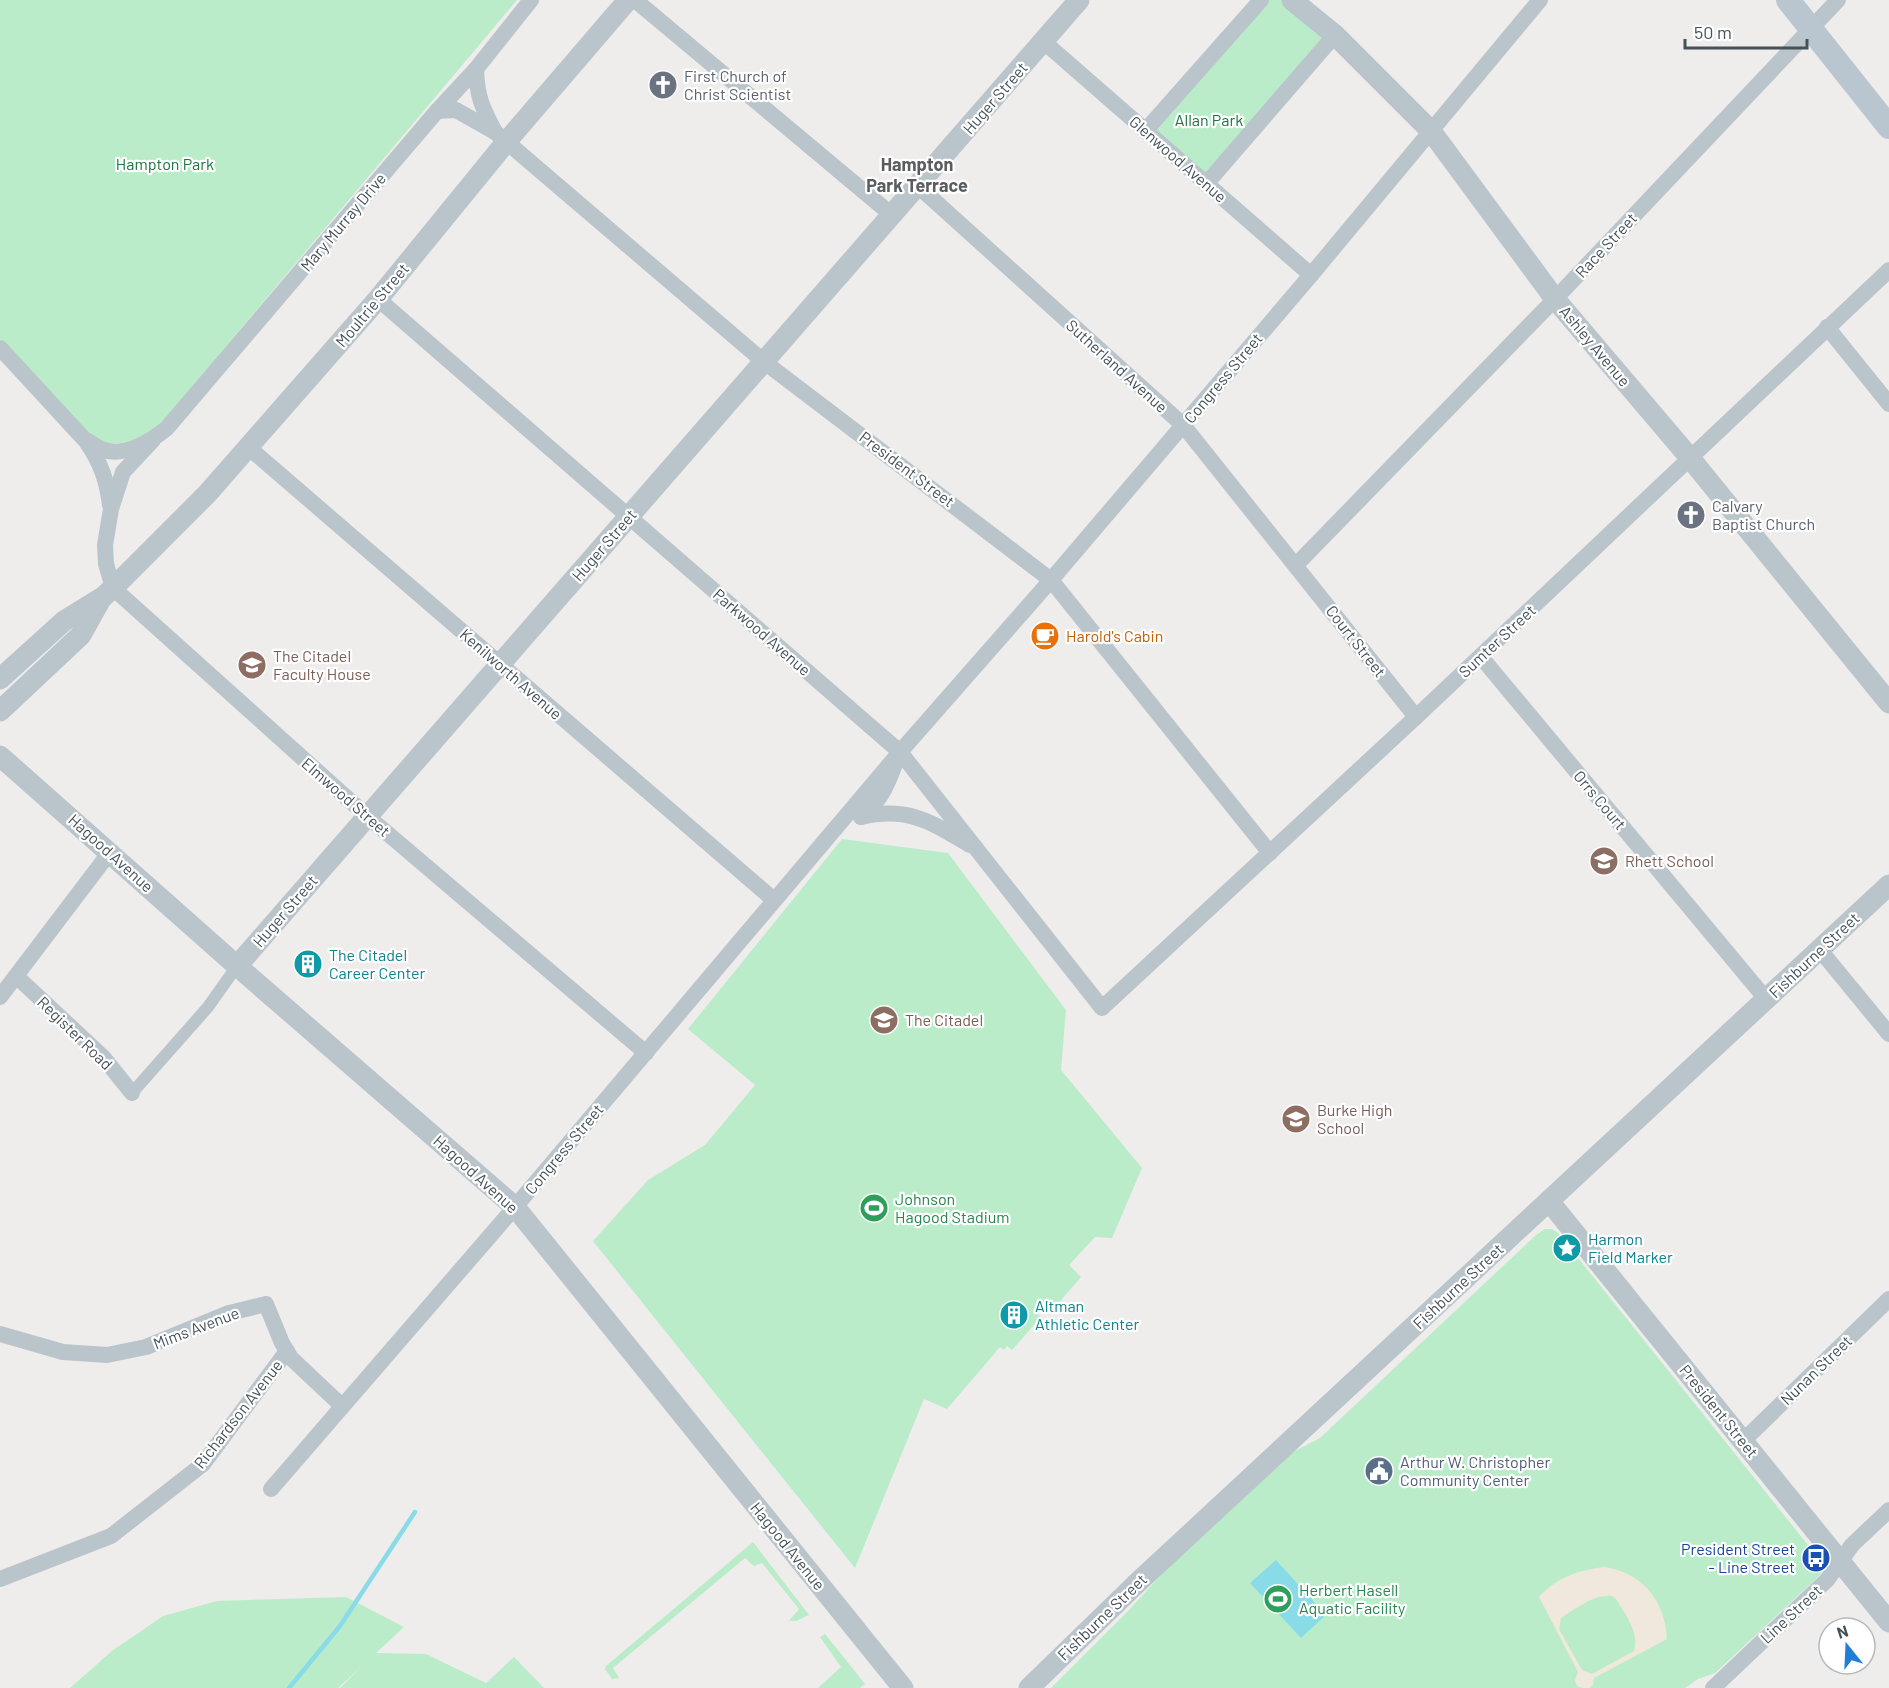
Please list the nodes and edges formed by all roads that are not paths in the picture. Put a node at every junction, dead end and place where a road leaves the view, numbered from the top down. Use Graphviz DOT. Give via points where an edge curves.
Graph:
graph roads {
  1 [pos="531,0"];
  2 [pos="628,0"];
  3 [pos="635,0"];
  4 [pos="1080,0"];
  5 [pos="1261,0"];
  6 [pos="1292,0"];
  7 [pos="1540,0"];
  8 [pos="1788,0"];
  9 [pos="1838,0"];
  10 [pos="1811,28"];
  11 [pos="1335,35"];
  12 [pos="1044,42"];
  13 [pos="476,69"];
  14 [pos="437,111"];
  15 [pos="1889,127"];
  16 [pos="1146,130"];
  17 [pos="1431,131"];
  18 [pos="501,136"];
  19 [pos="1206,184"];
  20 [pos="918,186"];
  21 [pos="892,215"];
  22 [pos="1889,270"];
  23 [pos="1311,275"];
  24 [pos="378,299"];
  25 [pos="1555,299"];
  26 [pos="1827,327"];
  27 [pos="0,348"];
  28 [pos="763,361"];
  29 [pos="1889,404"];
  30 [pos="1183,425"];
  31 [pos="84,439"];
  32 [pos="153,440"];
  33 [pos="248,447"];
  34 [pos="1690,458"];
  35 [pos="111,509"];
  36 [pos="629,516"];
  37 [pos="1296,565"];
  38 [pos="1051,580"];
  39 [pos="108,592"];
  40 [pos="1481,657"];
  41 [pos="500,664"];
  42 [pos="0,679"];
  43 [pos="1889,702"];
  44 [pos="0,711"];
  45 [pos="1416,717"];
  46 [pos="900,752"];
  47 [pos="0,756"];
  48 [pos="367,816"];
  49 [pos="861,817"];
  50 [pos="830,835"];
  51 [pos="978,850"];
  52 [pos="110,852"];
  53 [pos="1270,853"];
  54 [pos="1889,885"];
  55 [pos="774,900"];
  56 [pos="1820,950"];
  57 [pos="237,966"];
  58 [pos="16,976"];
  59 [pos="0,997"];
  60 [pos="1766,999"];
  61 [pos="1102,1008"];
  62 [pos="1889,1034"];
  63 [pos="646,1053"];
  64 [pos="132,1093"];
  65 [pos="1549,1201"];
  66 [pos="515,1207"];
  67 [pos="1889,1299"];
  68 [pos="0,1334"];
  69 [pos="287,1351"];
  70 [pos="342,1406"];
  71 [pos="1743,1441"];
  72 [pos="271,1489"];
  73 [pos="1889,1510"];
  74 [pos="1841,1562"];
  75 [pos="0,1580"];
  76 [pos="1889,1622"];
  77 [pos="903,1688"];
  78 [pos="1029,1688"];
  79 [pos="1713,1688"];
  1 -- 13 [label="street, Mary Murray Drive"];
  2 -- 18 [label="street, Moultrie Street"];
  3 -- 21 [label="street"];
  4 -- 12 [label="street, Huger Street"];
  5 -- 16 [label="street"];
  6 -- 11 [label="street, Ashley Avenue"];
  7 -- 17 [label="street, Congress Street"];
  8 -- 10 [label="main road"];
  9 -- 10 [label="street, Race Street"];
  10 -- 15 [label="main road"];
  10 -- 25 [label="street, Race Street"];
  11 -- 17 [label="street, Ashley Avenue"];
  11 -- 19 [label="street"];
  12 -- 16 [label="street, Glenwood Avenue"];
  12 -- 20 [label="street, Huger Street"];
  13 -- 14 [label="street, Mary Murray Drive"];
  13 -- 18 [label="street, President Street" via="481,105"];
  14 -- 18 [label="street, President Street" via="456,110"];
  14 -- 32 [label="street, Mary Murray Drive" via="167,429"];
  16 -- 19 [label="street, Glenwood Avenue"];
  17 -- 23 [label="street, Congress Street"];
  17 -- 25 [label="street, Ashley Avenue"];
  18 -- 24 [label="street, Moultrie Street"];
  18 -- 28 [label="street, President Street"];
  19 -- 23 [label="street, Glenwood Avenue"];
  20 -- 21 [label="street, Huger Street"];
  20 -- 30 [label="street, Sutherland Avenue"];
  21 -- 28 [label="street, Huger Street"];
  22 -- 26 [label="street, Sumter Street"];
  23 -- 30 [label="street, Congress Street"];
  24 -- 33 [label="street, Moultrie Street"];
  24 -- 36 [label="street, Parkwood Avenue"];
  25 -- 34 [label="street, Ashley Avenue"];
  25 -- 37 [label="street, Race Street"];
  26 -- 29 [label="street"];
  26 -- 34 [label="street, Sumter Street"];
  27 -- 31 [label="street, Mary Murray Drive"];
  28 -- 36 [label="street, Huger Street"];
  28 -- 38 [label="street, President Street"];
  30 -- 37 [label="street, Sutherland Avenue"];
  30 -- 38 [label="street, Congress Street"];
  31 -- 32 [label="street, Mary Murray Drive" via="118,452"];
  31 -- 35 [label="street" via="99,459"];
  32 -- 35 [label="street, Mary Murray Drive" via="123,472"];
  33 -- 39 [label="street, Moultrie Street" via="207,495"];
  33 -- 41 [label="street, Kenilworth Avenue"];
  34 -- 40 [label="street, Sumter Street"];
  34 -- 43 [label="street, Ashley Avenue"];
  35 -- 39 [label="street" via="105,545"];
  36 -- 41 [label="street, Huger Street"];
  36 -- 46 [label="street, Parkwood Avenue"];
  37 -- 45 [label="street, Court Street"];
  38 -- 46 [label="street, Congress Street"];
  38 -- 53 [label="street, President Street"];
  39 -- 42 [label="street, Moultrie Street" via="64,621"];
  39 -- 44 [label="street, Moultrie Street" via="81,634"];
  39 -- 48 [label="street, Elmwood Street"];
  40 -- 45 [label="street, Sumter Street"];
  40 -- 60 [label="street, Orrs Court"];
  41 -- 48 [label="street, Huger Street"];
  41 -- 55 [label="street, Kenilworth Avenue"];
  45 -- 53 [label="street, Sumter Street"];
  46 -- 49 [label="street, Congress Street" via="884,793"];
  46 -- 50 [label="street, Congress Street"];
  46 -- 51 [label="street, Parkwood Avenue"];
  47 -- 52 [label="street, Hagood Avenue"];
  48 -- 57 [label="street, Huger Street"];
  48 -- 63 [label="street, Elmwood Street"];
  49 -- 50 [label="street, Congress Street"];
  49 -- 51 [label="street" via="880,813 917,817"];
  50 -- 55 [label="street, Congress Street"];
  51 -- 61 [label="street, Parkwood Avenue"];
  52 -- 57 [label="street, Hagood Avenue"];
  52 -- 58 [label="street"];
  53 -- 61 [label="street, Sumter Street"];
  54 -- 56 [label="street, Fishburne Street"];
  55 -- 63 [label="street, Congress Street"];
  56 -- 60 [label="street, Fishburne Street"];
  56 -- 62 [label="street"];
  57 -- 64 [label="street, Huger Street" via="208,1007"];
  57 -- 66 [label="street, Hagood Avenue"];
  58 -- 59 [label="street"];
  58 -- 64 [label="street, Register Road" via="103,1057"];
  60 -- 65 [label="street, Fishburne Street"];
  63 -- 66 [label="street, Congress Street"];
  65 -- 71 [label="street, President Street"];
  65 -- 78 [label="street, Fishburne Street"];
  66 -- 70 [label="street, Congress Street"];
  66 -- 77 [label="street, Hagood Avenue"];
  67 -- 71 [label="street, Nunan Street"];
  68 -- 69 [label="street, Mims Avenue" via="63,1352 107,1355 146,1347 229,1313 266,1304"];
  69 -- 70 [label="street, Mims Avenue"];
  69 -- 75 [label="street, Richardson Avenue" via="203,1464 111,1536"];
  70 -- 72 [label="street, Congress Street"];
  71 -- 74 [label="street, President Street"];
  73 -- 74 [label="street, Line Street" via="1852,1545"];
  74 -- 76 [label="street, President Street"];
  74 -- 79 [label="street, Line Street" via="1827,1580"];
}
